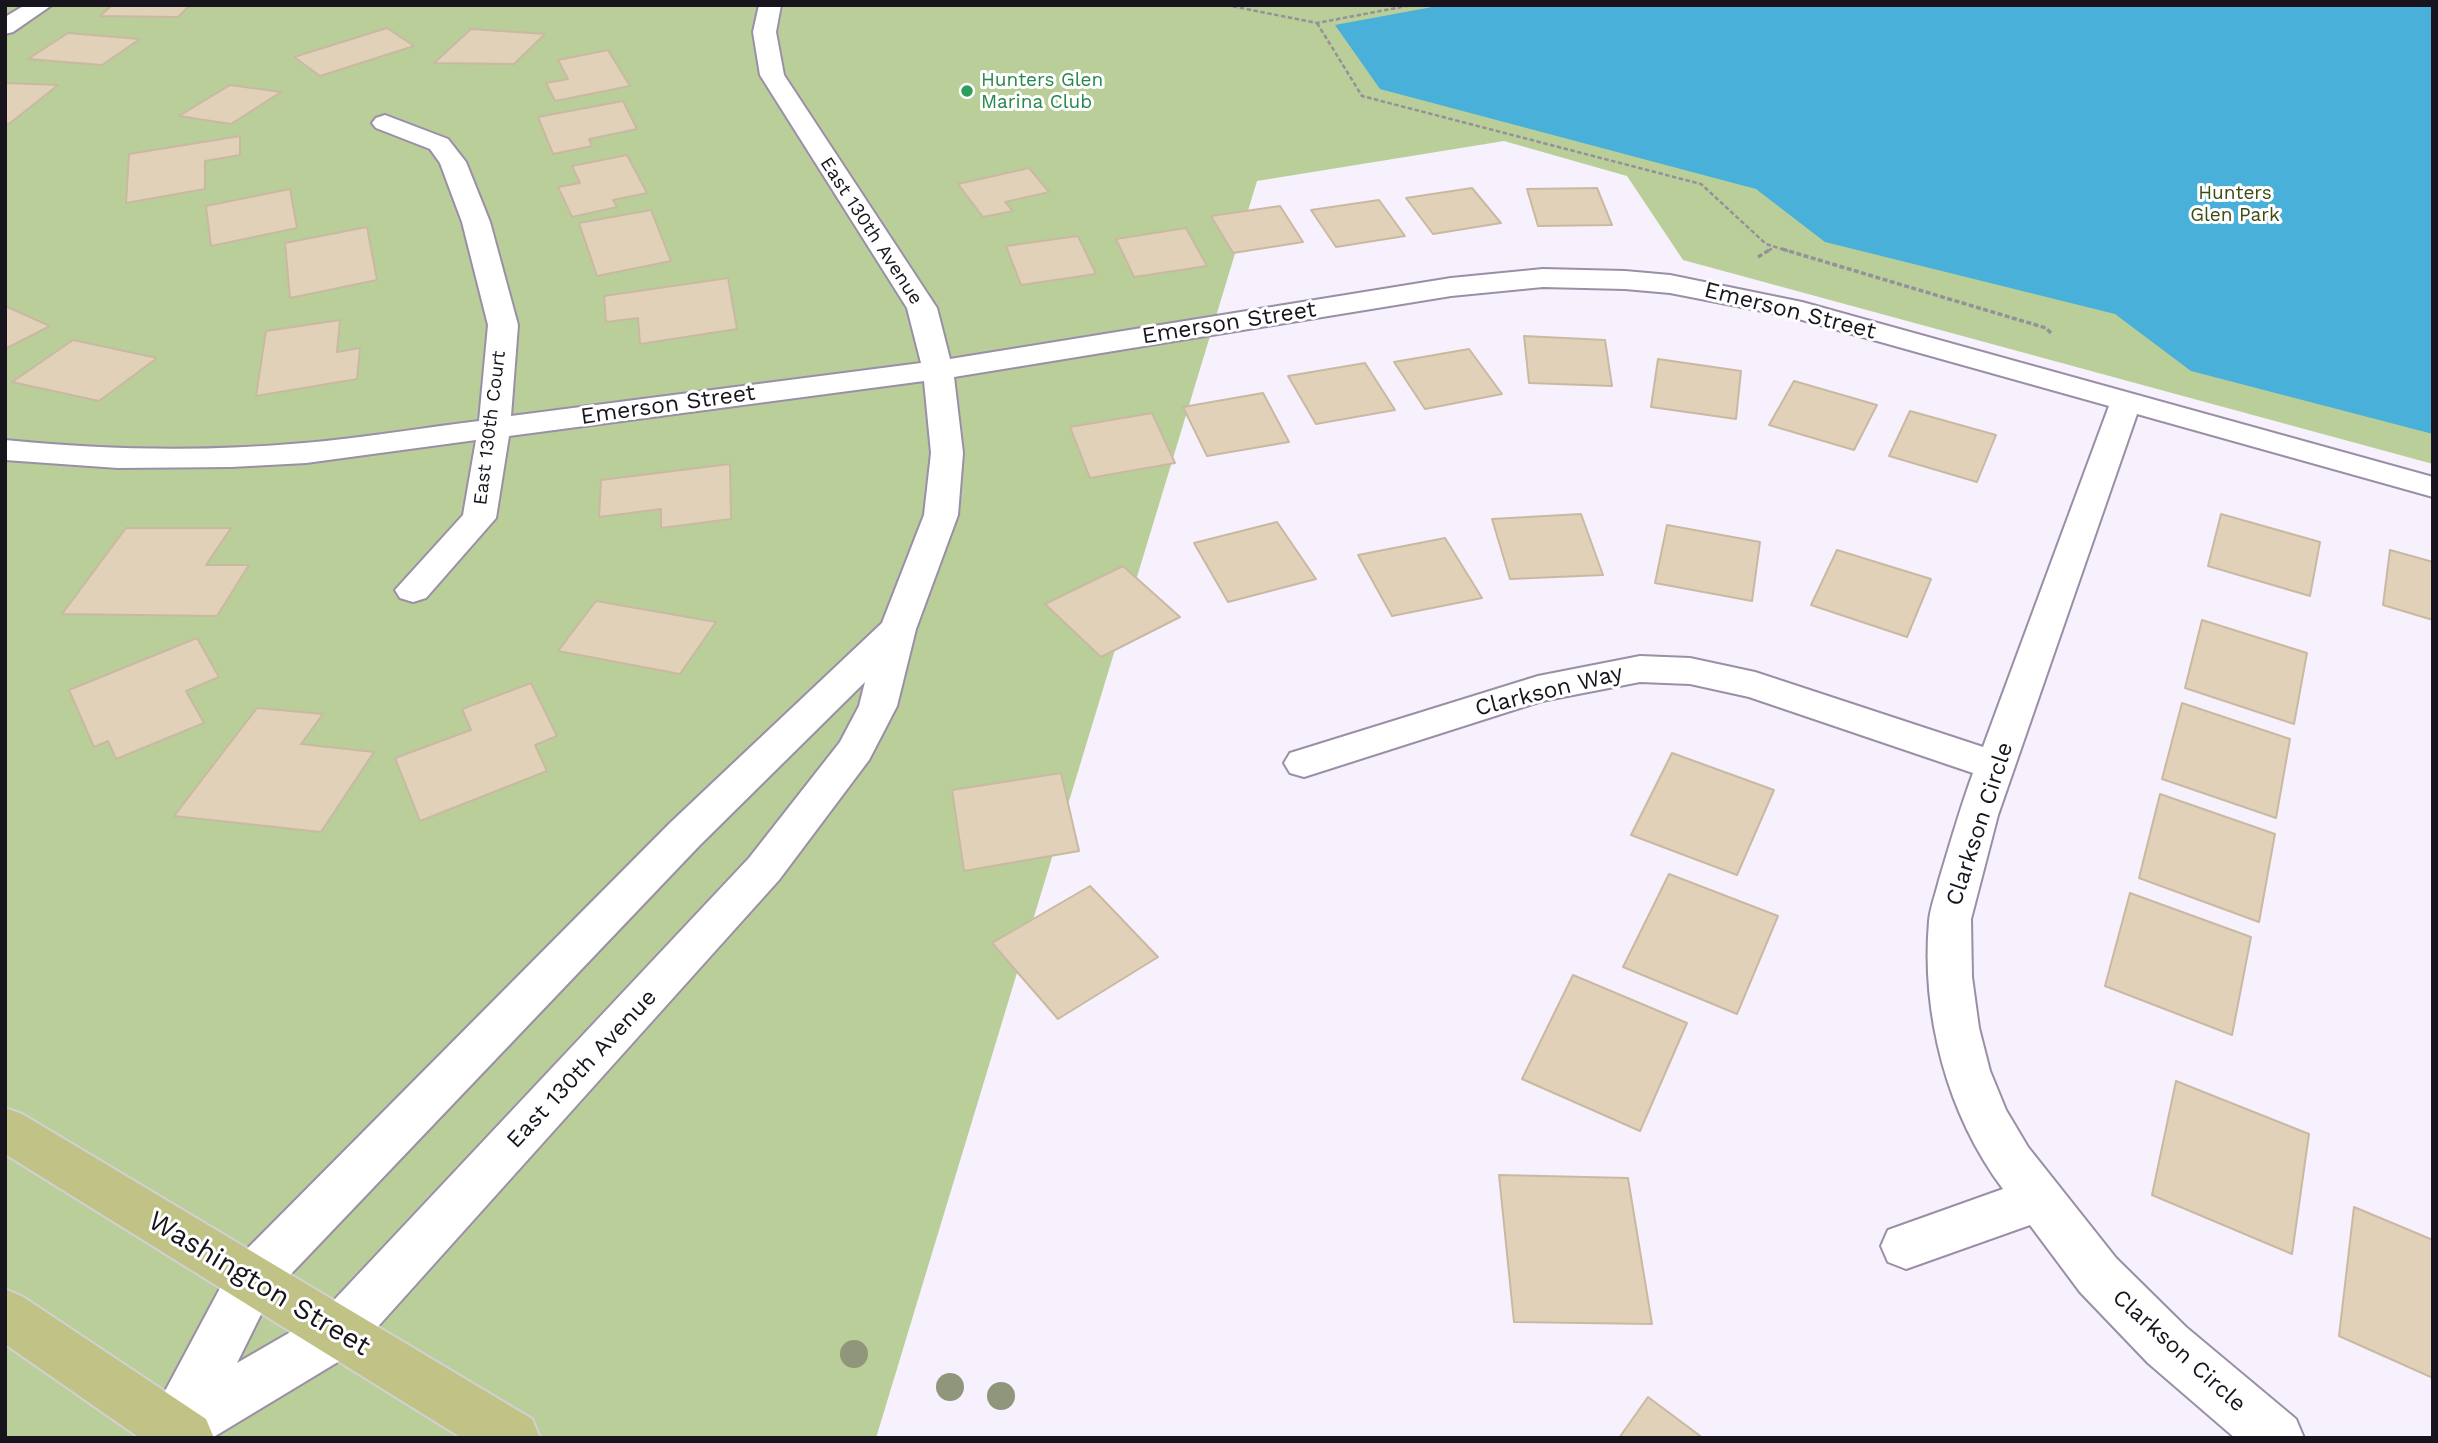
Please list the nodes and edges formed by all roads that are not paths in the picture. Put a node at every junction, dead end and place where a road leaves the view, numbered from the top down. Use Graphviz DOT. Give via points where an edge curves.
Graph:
graph roads {
  1 [pos="41,5"];
  2 [pos="770,5"];
  3 [pos="5,27"];
  4 [pos="385,123"];
  5 [pos="938,369"];
  6 [pos="2126,402"];
  7 [pos="494,429"];
  8 [pos="5,450"];
  9 [pos="2433,487"];
  10 [pos="413,590"];
  11 [pos="898,629"];
  12 [pos="1304,763"];
  13 [pos="1997,766"];
  14 [pos="5,1129"];
  15 [pos="2039,1199"];
  16 [pos="1906,1245"];
  17 [pos="252,1279"];
  18 [pos="5,1314"];
  19 [pos="338,1333"];
  20 [pos="176,1435"];
  21 [pos="513,1438"];
  22 [pos="2277,1438"];
  1 -- 3 [label="street"];
  2 -- 5 [label="street, East 130th Avenue" via="763,40 772,75 922,308"];
  4 -- 7 [label="street, East 130th Court" via="439,144 453,162 476,222 503,325"];
  5 -- 6 [label="street, Emerson Street" via="1451,287 1543,278 1625,280 1713,291 1791,308"];
  5 -- 7 [label="street, Emerson Street"];
  5 -- 11 [label="street, East 130th Avenue" via="947,453 942,515"];
  6 -- 9 [label="street, Emerson Street"];
  6 -- 13 [label="street, Clarkson Circle"];
  7 -- 8 [label="street, Emerson Street" via="318,452 213,460"];
  7 -- 10 [label="street, East 130th Court" via="478,518"];
  11 -- 17 [label="street, East 130th Avenue" via="685,834"];
  11 -- 19 [label="street, East 130th Avenue" via="878,706 855,750 780,849"];
  12 -- 13 [label="street, Clarkson Way" via="1538,689 1640,669 1690,671 1755,685"];
  13 -- 15 [label="street, Clarkson Circle" via="1950,919 1950,977 1956,1028 1986,1119"];
  14 -- 17 [label="main road, Washington Street"];
  15 -- 16 [label="street"];
  15 -- 22 [label="street, Clarkson Circle" via="2098,1275 2150,1328"];
  17 -- 19 [label="main road, Washington Street"];
  17 -- 20 [label="street, East 130th Avenue"];
  18 -- 20 [label="main road"];
  19 -- 20 [label="street, East 130th Avenue"];
  19 -- 21 [label="main road, Washington Street"];
}
